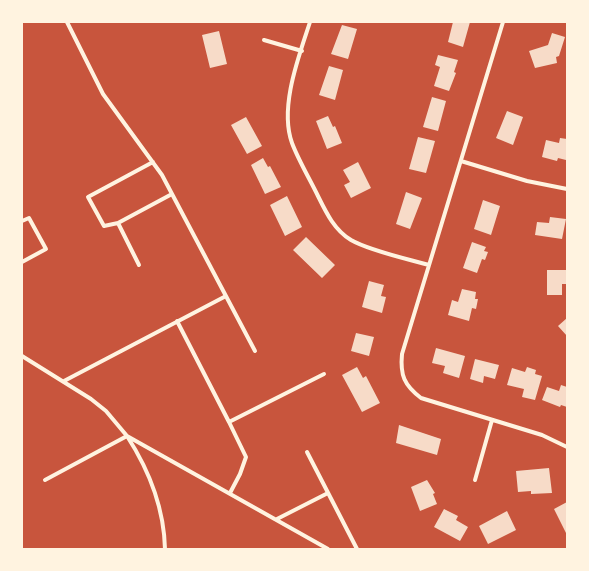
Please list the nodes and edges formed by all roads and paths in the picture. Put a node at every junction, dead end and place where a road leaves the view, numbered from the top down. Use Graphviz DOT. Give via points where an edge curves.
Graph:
graph roads {
  1 [pos="67,22"];
  2 [pos="310,22"];
  3 [pos="502,22"];
  4 [pos="264,40"];
  5 [pos="302,51"];
  6 [pos="461,161"];
  7 [pos="153,162"];
  8 [pos="567,189"];
  9 [pos="172,194"];
  10 [pos="22,221"];
  11 [pos="118,223"];
  12 [pos="22,262"];
  13 [pos="139,264"];
  14 [pos="429,265"];
  15 [pos="226,296"];
  16 [pos="177,321"];
  17 [pos="255,351"];
  18 [pos="22,356"];
  19 [pos="324,374"];
  20 [pos="64,381"];
  21 [pos="492,420"];
  22 [pos="230,422"];
  23 [pos="127,436"];
  24 [pos="567,447"];
  25 [pos="307,452"];
  26 [pos="45,480"];
  27 [pos="475,480"];
  28 [pos="230,493"];
  29 [pos="328,493"];
  30 [pos="277,519"];
  31 [pos="319,544"];
  32 [pos="165,549"];
  33 [pos="316,549"];
  34 [pos="328,549"];
  35 [pos="357,549"];
  1 -- 7 [label="street" via="103,94"];
  2 -- 5 [label="street"];
  3 -- 6 [label="street"];
  4 -- 5 [label="street"];
  5 -- 14 [label="street" via="288,99 288,126 292,143 332,222 352,240"];
  6 -- 8 [label="street" via="526,181"];
  6 -- 14 [label="street"];
  7 -- 9 [label="street"];
  7 -- 11 [label="street" via="88,197 104,226"];
  9 -- 11 [label="street"];
  9 -- 15 [label="street"];
  10 -- 12 [label="street" via="29,218 46,249"];
  11 -- 13 [label="street"];
  14 -- 21 [label="street" via="402,354 403,378 411,390 421,398"];
  15 -- 16 [label="street"];
  15 -- 17 [label="street"];
  16 -- 20 [label="street"];
  16 -- 22 [label="street"];
  18 -- 20 [label="street"];
  19 -- 22 [label="street"];
  20 -- 23 [label="street" via="106,411"];
  21 -- 24 [label="street" via="542,435"];
  21 -- 27 [label="street"];
  22 -- 28 [label="street" via="246,457"];
  23 -- 26 [label="street"];
  23 -- 28 [label="street"];
  23 -- 32 [label="street" via="141,457 158,500"];
  25 -- 29 [label="street"];
  28 -- 30 [label="street"];
  29 -- 30 [label="street"];
  29 -- 35 [label="street"];
  30 -- 31 [label="street"];
  31 -- 33 [label="street"];
  31 -- 34 [label="street"];
}
